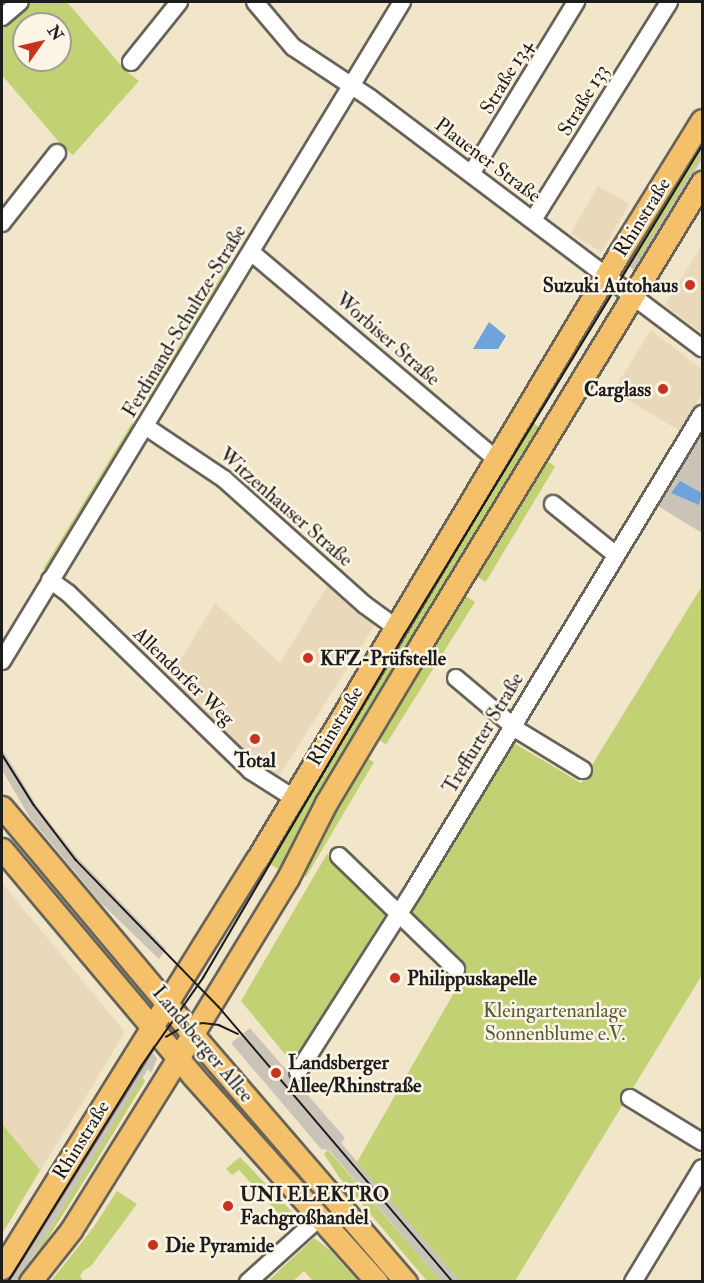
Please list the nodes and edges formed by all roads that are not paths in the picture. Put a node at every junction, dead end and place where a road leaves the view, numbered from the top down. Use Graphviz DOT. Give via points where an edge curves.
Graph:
graph roads {
  1 [pos="20,2"];
  2 [pos="179,2"];
  3 [pos="255,2"];
  4 [pos="402,2"];
  5 [pos="576,2"];
  6 [pos="669,2"];
  7 [pos="2,17"];
  8 [pos="131,62"];
  9 [pos="351,85"];
  10 [pos="702,120"];
  11 [pos="57,153"];
  12 [pos="471,174"];
  13 [pos="702,182"];
  14 [pos="533,220"];
  15 [pos="2,223"];
  16 [pos="251,252"];
  17 [pos="606,276"];
  18 [pos="634,297"];
  19 [pos="702,348"];
  20 [pos="702,414"];
  21 [pos="145,426"];
  22 [pos="496,460"];
  23 [pos="553,504"];
  24 [pos="616,555"];
  25 [pos="50,580"];
  26 [pos="395,627"];
  27 [pos="2,661"];
  28 [pos="456,678"];
  29 [pos="512,725"];
  30 [pos="583,771"];
  31 [pos="292,796"];
  32 [pos="2,807"];
  33 [pos="2,849"];
  34 [pos="339,856"];
  35 [pos="397,915"];
  36 [pos="456,969"];
  37 [pos="167,1002"];
  38 [pos="151,1026"];
  39 [pos="192,1034"];
  40 [pos="178,1058"];
  41 [pos="298,1072"];
  42 [pos="630,1098"];
  43 [pos="702,1142"];
  44 [pos="702,1168"];
  45 [pos="319,1218"];
  46 [pos="2,1268"];
  47 [pos="30,1281"];
  48 [pos="248,1281"];
  49 [pos="377,1281"];
  50 [pos="406,1281"];
  51 [pos="633,1281"];
  1 -- 7 [label="street"];
  2 -- 8 [label="street"];
  3 -- 9 [label="street, Plauener Straße" via="293,47"];
  4 -- 9 [label="street, Ferdinand-Schultze-Straße"];
  5 -- 12 [label="street, Straße 134"];
  6 -- 14 [label="street, Straße 133"];
  9 -- 12 [label="street, Plauener Straße"];
  9 -- 16 [label="street, Ferdinand-Schultze-Straße"];
  10 -- 17 [label="main road, Rhinstraße"];
  11 -- 15 [label="street"];
  12 -- 14 [label="street, Plauener Straße"];
  13 -- 18 [label="main road, Rhinstraße"];
  14 -- 17 [label="street, Plauener Straße"];
  16 -- 21 [label="street, Ferdinand-Schultze-Straße"];
  16 -- 22 [label="street, Worbiser Straße"];
  17 -- 18 [label="street, Plauener Straße"];
  17 -- 22 [label="main road, Rhinstraße"];
  18 -- 19 [label="street, Plauener Straße"];
  18 -- 39 [label="main road, Rhinstraße" via="415,654 326,803 288,878"];
  20 -- 24 [label="street, Treffurter Straße"];
  21 -- 25 [label="street, Ferdinand-Schultze-Straße"];
  21 -- 26 [label="street, Witzenhauser Straße" via="224,479"];
  22 -- 26 [label="main road, Rhinstraße"];
  23 -- 24 [label="street"];
  24 -- 29 [label="street, Treffurter Straße"];
  25 -- 27 [label="street, Ferdinand-Schultze-Straße"];
  25 -- 31 [label="street, Allendorfer Weg" via="68,593 246,767"];
  26 -- 31 [label="main road, Rhinstraße"];
  28 -- 29 [label="street"];
  29 -- 30 [label="street"];
  29 -- 35 [label="street, Treffurter Straße"];
  31 -- 37 [label="main road, Rhinstraße"];
  32 -- 37 [label="main road, Landsberger Allee"];
  33 -- 38 [label="main road, Landsberger Allee"];
  34 -- 35 [label="street"];
  35 -- 36 [label="street"];
  35 -- 41 [label="street, Treffurter Straße"];
  37 -- 38 [label="main road, Rhinstraße"];
  37 -- 39 [label="main road, Landsberger Allee"];
  38 -- 40 [label="main road, Landsberger Allee"];
  38 -- 46 [label="main road, Rhinstraße"];
  39 -- 40 [label="main road, Rhinstraße"];
  39 -- 50 [label="main road, Landsberger Allee"];
  40 -- 45 [label="main road, Landsberger Allee"];
  40 -- 47 [label="main road, Rhinstraße" via="71,1230"];
  42 -- 43 [label="street"];
  44 -- 51 [label="street"];
  45 -- 48 [label="street"];
  45 -- 49 [label="main road, Landsberger Allee"];
}
